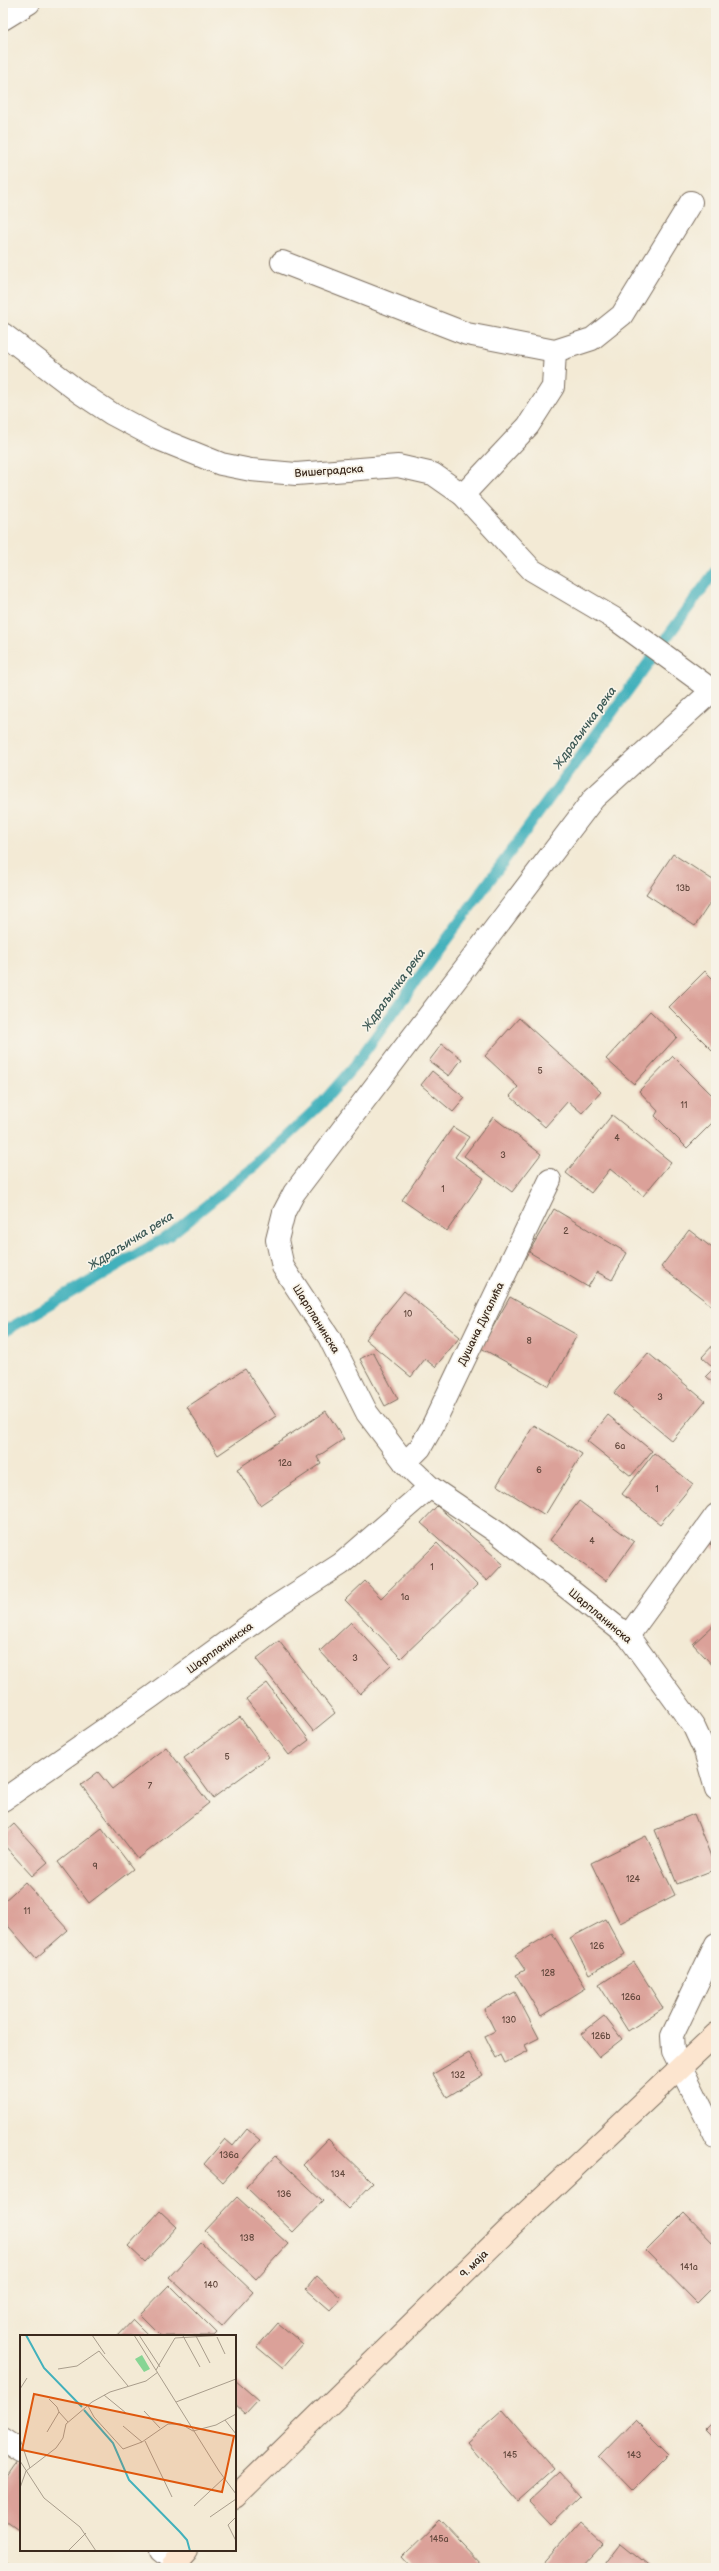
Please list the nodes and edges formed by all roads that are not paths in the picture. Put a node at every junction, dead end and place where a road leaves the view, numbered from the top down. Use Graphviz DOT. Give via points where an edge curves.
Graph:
graph roads {
  1 [pos="29,3"];
  2 [pos="3,19"];
  3 [pos="691,202"];
  4 [pos="282,262"];
  5 [pos="3,334"];
  6 [pos="555,351"];
  7 [pos="463,494"];
  8 [pos="714,692"];
  9 [pos="550,1180"];
  10 [pos="405,1463"];
  11 [pos="430,1487"];
  12 [pos="716,1516"];
  13 [pos="628,1636"];
  14 [pos="716,1789"];
  15 [pos="3,1800"];
  16 [pos="716,1944"];
  17 [pos="716,2034"];
  18 [pos="682,2069"];
  19 [pos="716,2137"];
  20 [pos="3,2439"];
  21 [pos="20,2450"];
  22 [pos="236,2496"];
  1 -- 2 [label="street"];
  3 -- 6 [label="street" via="622,315 592,339"];
  4 -- 6 [label="street" via="467,334"];
  5 -- 7 [label="street, Вишеградска" via="112,414 159,439 202,457 251,470 296,474 398,466 433,474"];
  6 -- 7 [label="street" via="553,387 528,426"];
  7 -- 8 [label="street, Вишеградска" via="532,570 615,619"];
  8 -- 10 [label="street, Шарпланинска" via="594,798 294,1193 284,1212 277,1240 283,1267 329,1337 367,1413"];
  9 -- 10 [label="street, Душана Дугалића" via="432,1427 420,1448"];
  10 -- 11 [label="street, Шарпланинска"];
  11 -- 13 [label="street, Шарпланинска" via="498,1533"];
  11 -- 15 [label="street, Шарпланинска" via="341,1564 276,1606"];
  12 -- 13 [label="street"];
  13 -- 14 [label="street, Шарпланинска" via="693,1725 705,1751"];
  16 -- 18 [label="street" via="672,2036 673,2051"];
  17 -- 18 [label="main road, 9. маја"];
  18 -- 19 [label="street"];
  18 -- 22 [label="main road, 9. маја" via="512,2226"];
  20 -- 21 [label="street"];
}
